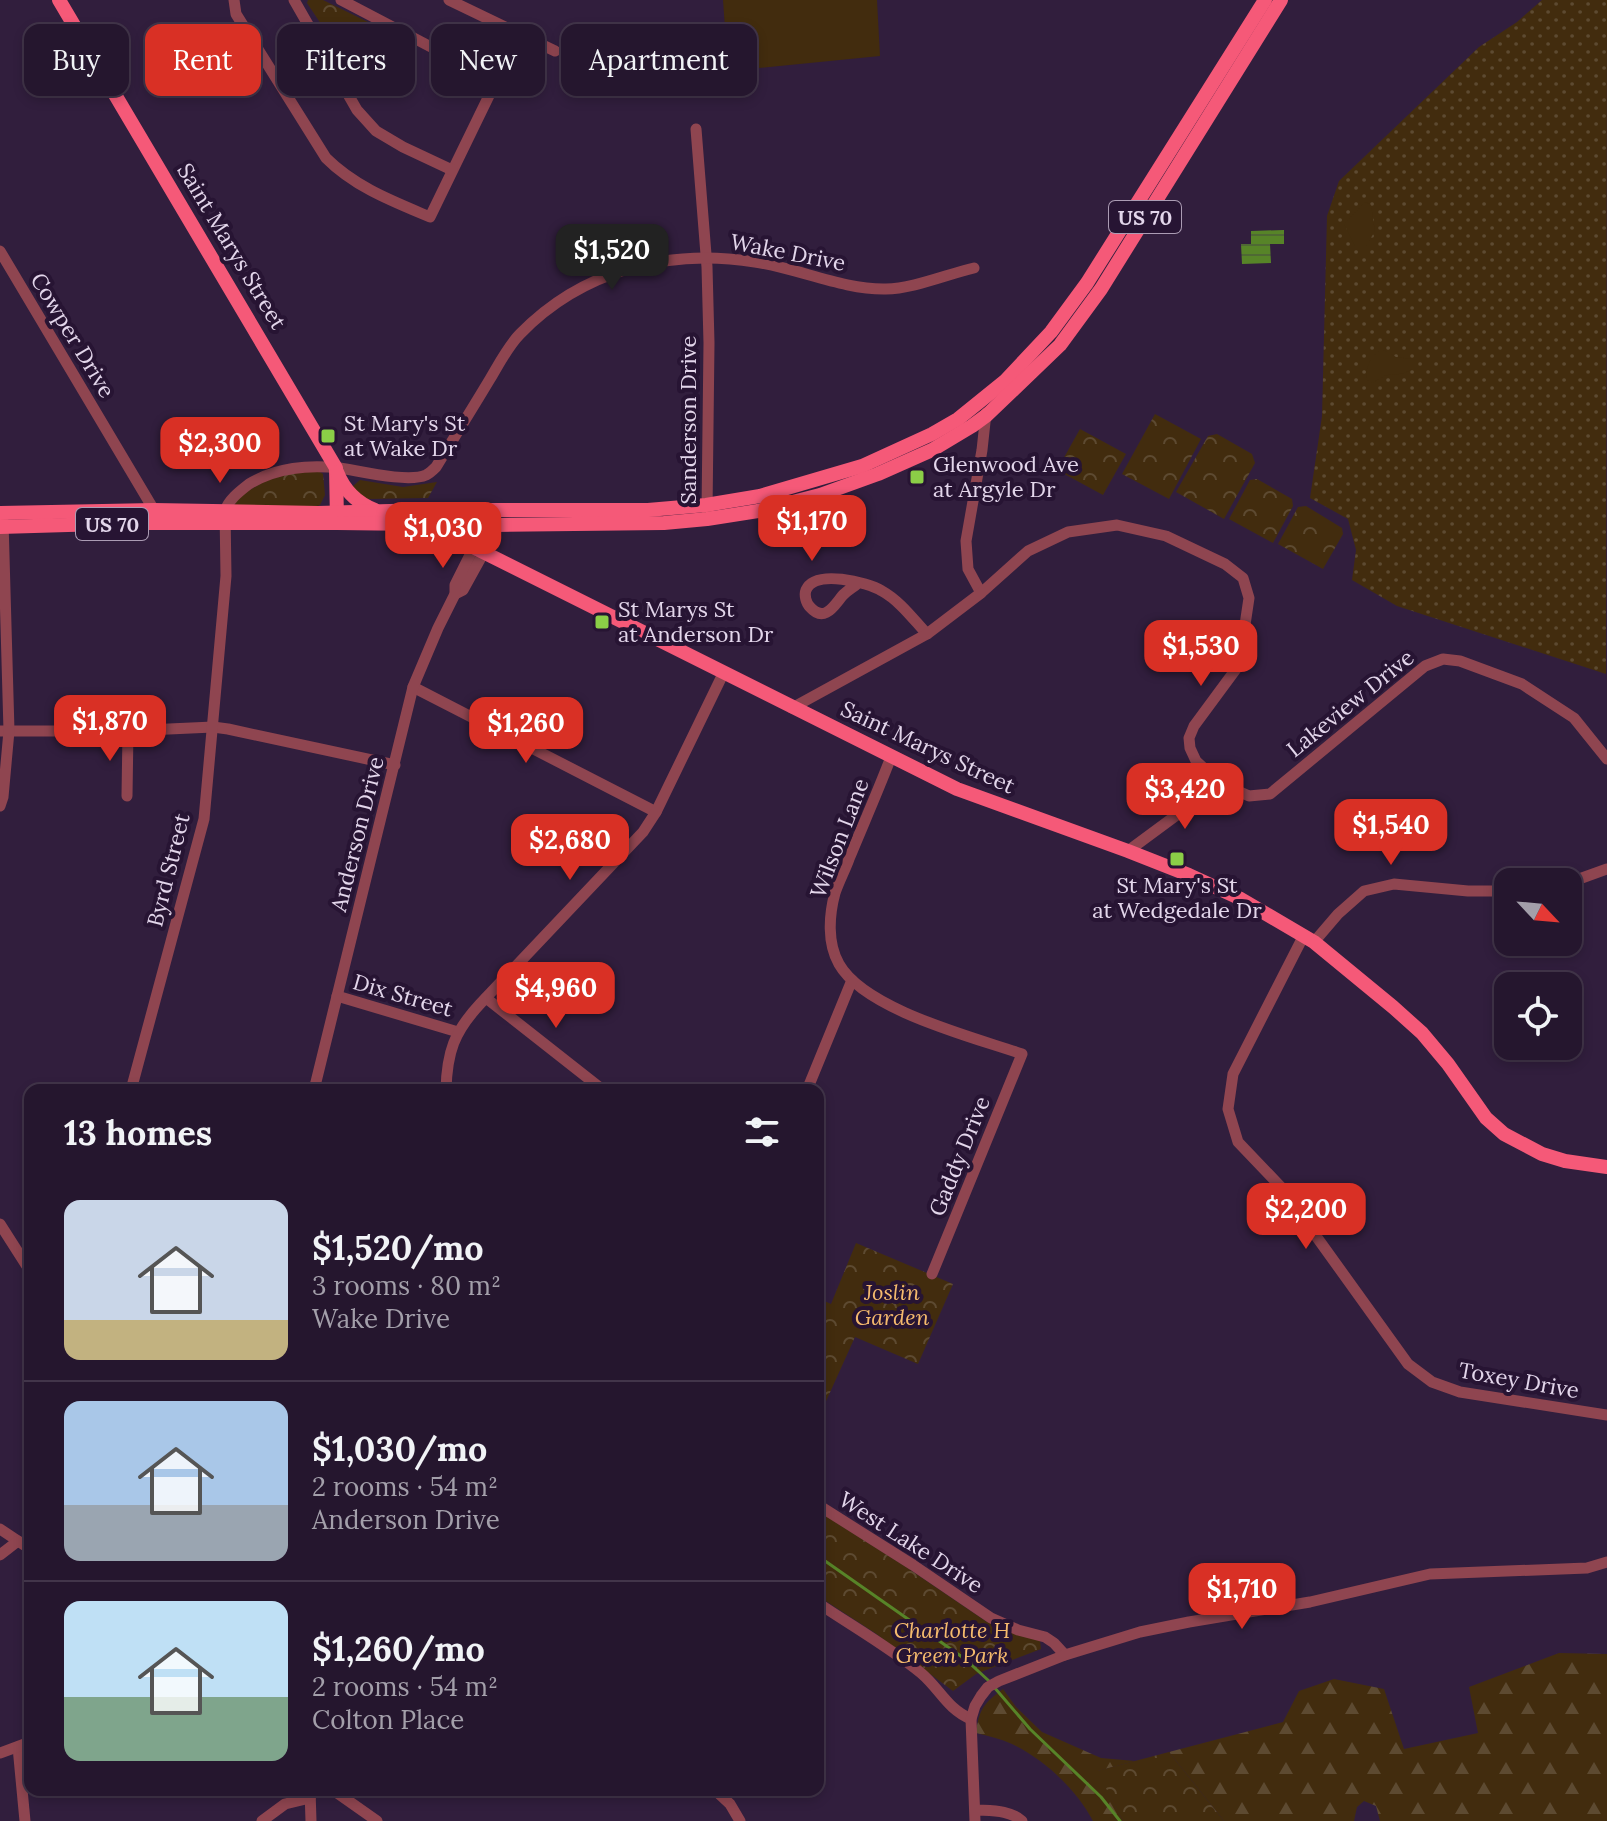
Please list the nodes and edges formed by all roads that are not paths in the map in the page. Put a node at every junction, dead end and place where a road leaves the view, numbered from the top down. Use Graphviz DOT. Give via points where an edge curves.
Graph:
graph roads {
  1 [pos="59,0"];
  2 [pos="234,0"];
  3 [pos="294,0"];
  4 [pos="341,0"];
  5 [pos="449,0"];
  6 [pos="1265,0"];
  7 [pos="1281,0"];
  8 [pos="498,24"];
  9 [pos="545,46"];
  10 [pos="431,47"];
  11 [pos="555,51"];
  12 [pos="489,96"];
  13 [pos="696,129"];
  14 [pos="452,170"];
  15 [pos="0,251"];
  16 [pos="706,258"];
  17 [pos="974,268"];
  18 [pos="984,409"];
  19 [pos="336,468"];
  20 [pos="380,512"];
  21 [pos="707,512"];
  22 [pos="155,517"];
  23 [pos="225,517"];
  24 [pos="338,518"];
  25 [pos="478,518"];
  26 [pos="2,520"];
  27 [pos="427,524"];
  28 [pos="478,550"];
  29 [pos="858,583"];
  30 [pos="981,593"];
  31 [pos="927,634"];
  32 [pos="723,674"];
  33 [pos="413,687"];
  34 [pos="792,708"];
  35 [pos="213,727"];
  36 [pos="4,731"];
  37 [pos="128,731"];
  38 [pos="891,757"];
  39 [pos="1607,759"];
  40 [pos="395,765"];
  41 [pos="1220,783"];
  42 [pos="127,796"];
  43 [pos="0,806"];
  44 [pos="656,812"];
  45 [pos="1128,851"];
  46 [pos="1607,869"];
  47 [pos="1582,878"];
  48 [pos="1494,891"];
  49 [pos="1309,939"];
  50 [pos="852,980"];
  51 [pos="337,996"];
  52 [pos="486,998"];
  53 [pos="458,1032"];
  54 [pos="1022,1054"];
  55 [pos="133,1084"];
  56 [pos="315,1084"];
  57 [pos="447,1084"];
  58 [pos="595,1084"];
  59 [pos="809,1084"];
  60 [pos="1607,1167"];
  61 [pos="0,1224"];
  62 [pos="24,1262"];
  63 [pos="932,1274"];
  64 [pos="1607,1415"];
  65 [pos="824,1509"];
  66 [pos="0,1529"];
  67 [pos="18,1541"];
  68 [pos="24,1545"];
  69 [pos="0,1555"];
  70 [pos="1607,1562"];
  71 [pos="824,1607"];
  72 [pos="1065,1655"];
  73 [pos="971,1719"];
  74 [pos="24,1744"];
  75 [pos="18,1747"];
  76 [pos="0,1753"];
  77 [pos="305,1796"];
  78 [pos="310,1796"];
  79 [pos="342,1796"];
  80 [pos="721,1796"];
  81 [pos="976,1816"];
  82 [pos="25,1821"];
  83 [pos="262,1821"];
  84 [pos="311,1821"];
  85 [pos="377,1821"];
  86 [pos="740,1821"];
  87 [pos="1022,1821"];
  1 -- 19 [label="main road, Saint Marys Street"];
  2 -- 14 [label="street" via="236,14 340,173 430,217"];
  3 -- 14 [label="street" via="357,110 376,131"];
  4 -- 10 [label="street"];
  5 -- 8 [label="street"];
  6 -- 18 [label="main road, US 70" via="1070,309"];
  7 -- 18 [label="main road, US 70" via="1076,324 1040,366"];
  9 -- 11 [label="street"];
  12 -- 14 [label="street"];
  13 -- 16 [label="street, Sanderson Drive"];
  15 -- 22 [label="street, Cowper Drive"];
  16 -- 17 [label="street, Wake Drive" via="758,262 889,289"];
  16 -- 19 [label="street, Wake Drive" via="625,269 578,290 548,311 520,334 436,467 424,476"];
  16 -- 21 [label="street, Sanderson Drive"];
  18 -- 21 [label="main road, US 70" via="932,450 878,474 758,511"];
  18 -- 30 [label="street" via="966,541 968,569"];
  19 -- 20 [label="main road" via="355,498"];
  19 -- 23 [label="street, Wake Drive" via="270,473 227,504"];
  19 -- 24 [label="main road, Saint Marys Street"];
  20 -- 24 [label="main road, US 70"];
  20 -- 25 [label="main road, US 70"];
  21 -- 25 [label="main road, US 70" via="644,524"];
  22 -- 23 [label="main road, US 70"];
  22 -- 26 [label="main road, US 70"];
  23 -- 24 [label="main road, US 70"];
  23 -- 35 [label="street, Byrd Street" via="226,576"];
  24 -- 27 [label="main road, US 70"];
  25 -- 27 [label="main road, US 70"];
  25 -- 28 [label="main road"];
  26 -- 36 [label="street"];
  27 -- 28 [label="main road, Saint Marys Street"];
  28 -- 32 [label="main road, Saint Marys Street"];
  28 -- 33 [label="street, Anderson Drive"];
  29 -- 29 [label="street" via="812,582 805,597 808,606 826,613"];
  29 -- 31 [label="street" via="881,590"];
  30 -- 31 [label="street, Lakeview Drive"];
  30 -- 41 [label="street, Lakeview Drive" via="1028,551 1068,532 1117,525 1166,536 1243,578 1249,598 1239,665 1189,738 1196,761"];
  31 -- 34 [label="street, Lakeview Drive"];
  32 -- 34 [label="main road, Saint Marys Street"];
  32 -- 44 [label="street"];
  33 -- 40 [label="street, Anderson Drive"];
  33 -- 44 [label="street"];
  34 -- 38 [label="main road, Saint Marys Street"];
  35 -- 37 [label="street"];
  35 -- 40 [label="street"];
  35 -- 55 [label="street, Byrd Street" via="204,819"];
  36 -- 37 [label="street"];
  36 -- 43 [label="street"];
  37 -- 42 [label="street"];
  38 -- 45 [label="main road, Saint Marys Street" via="957,789"];
  38 -- 50 [label="street, Wilson Lane" via="835,894 830,920 831,943"];
  39 -- 41 [label="street, Lakeview Drive" via="1574,718 1522,684 1443,659 1425,666 1270,794 1249,796"];
  40 -- 51 [label="street, Anderson Drive"];
  41 -- 45 [label="street"];
  44 -- 52 [label="street"];
  45 -- 49 [label="main road, Saint Marys Street" via="1220,888"];
  46 -- 47 [label="street"];
  48 -- 49 [label="street, Toxey Drive" via="1394,884 1364,891"];
  49 -- 60 [label="main road, Saint Marys Street" via="1422,1033 1504,1134 1542,1154"];
  49 -- 64 [label="street, Toxey Drive" via="1233,1074 1228,1109 1238,1142 1280,1186 1408,1364 1432,1382 1460,1392"];
  50 -- 54 [label="street, Wilson Lane" via="908,1014"];
  50 -- 59 [label="street"];
  51 -- 53 [label="street, Dix Street"];
  51 -- 56 [label="street, Anderson Drive"];
  52 -- 53 [label="street"];
  52 -- 58 [label="street"];
  53 -- 57 [label="street"];
  54 -- 63 [label="street, Gaddy Drive"];
  61 -- 62 [label="street"];
  65 -- 72 [label="street, West Lake Drive" via="991,1618 1045,1637"];
  66 -- 67 [label="street"];
  67 -- 68 [label="street"];
  67 -- 69 [label="street"];
  70 -- 72 [label="street" via="1587,1568 1430,1574 1162,1627"];
  71 -- 73 [label="street" via="911,1665 958,1714"];
  72 -- 73 [label="street" via="988,1687"];
  73 -- 81 [label="street"];
  74 -- 75 [label="street"];
  75 -- 76 [label="street"];
  75 -- 82 [label="street"];
  77 -- 83 [label="street"];
  78 -- 84 [label="street"];
  79 -- 85 [label="street"];
  80 -- 86 [label="street"];
  81 -- 87 [label="street" via="1008,1813"];
}
